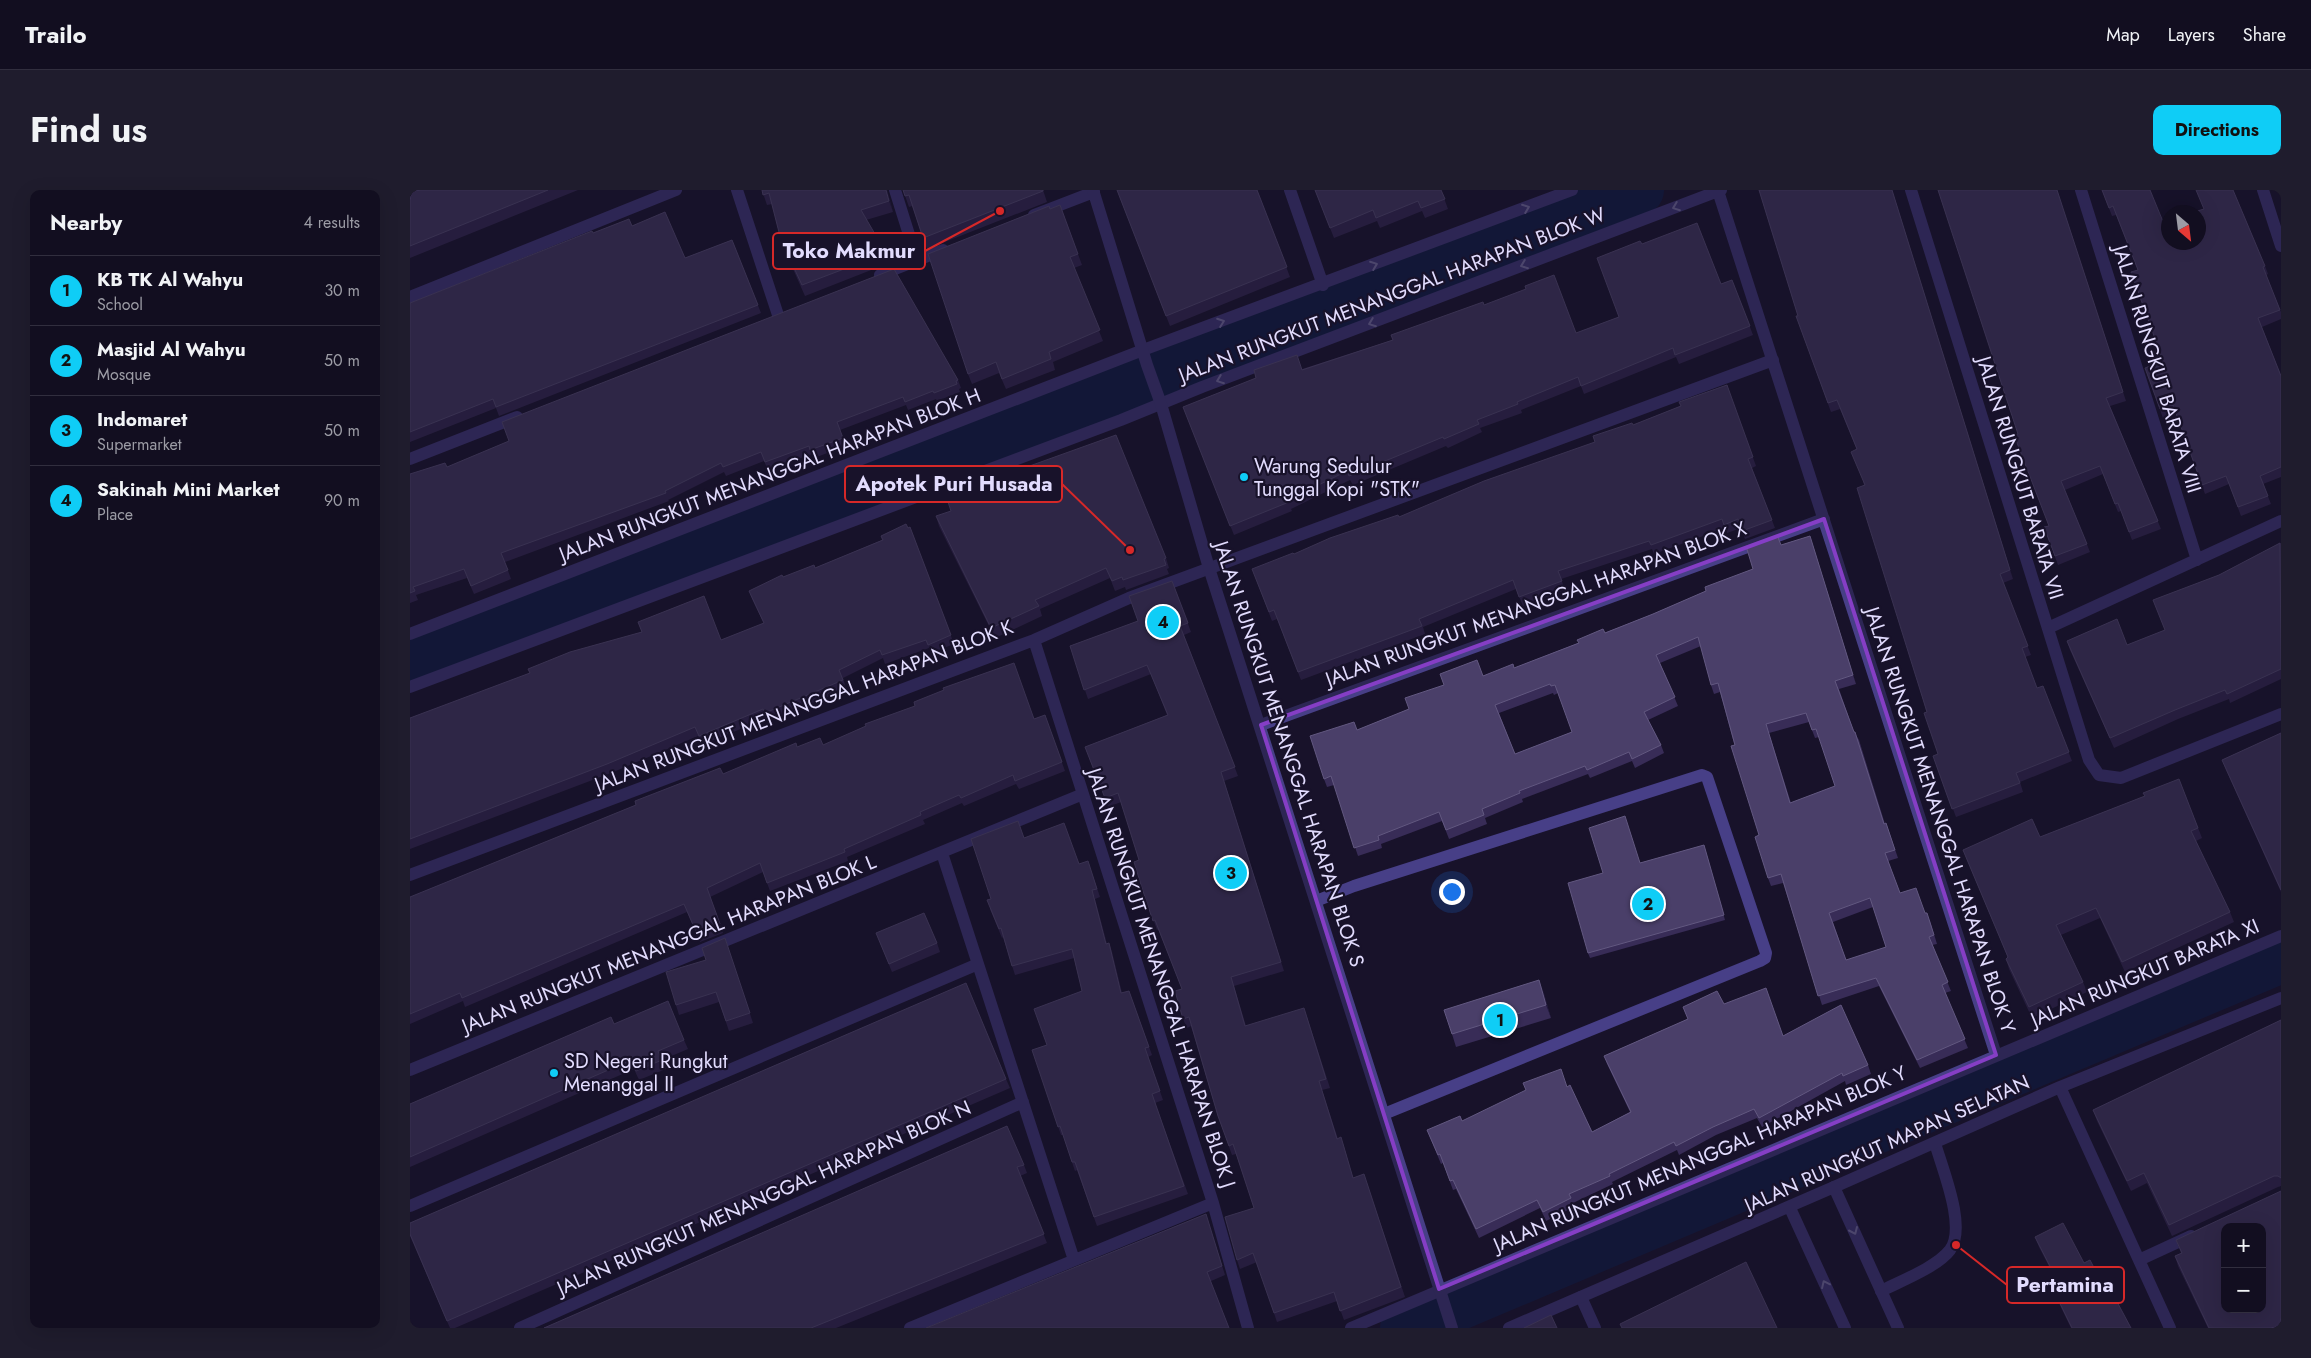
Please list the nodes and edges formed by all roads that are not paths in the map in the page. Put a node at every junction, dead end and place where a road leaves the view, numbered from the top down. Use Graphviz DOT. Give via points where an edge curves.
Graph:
graph roads {
  1 [pos="676,190"];
  2 [pos="738,190"];
  3 [pos="895,190"];
  4 [pos="1290,190"];
  5 [pos="1572,190"];
  6 [pos="1910,190"];
  7 [pos="2081,190"];
  8 [pos="2263,190"];
  9 [pos="1094,191"];
  10 [pos="1720,191"];
  11 [pos="1020,220"];
  12 [pos="954,246"];
  13 [pos="2281,246"];
  14 [pos="917,260"];
  15 [pos="871,279"];
  16 [pos="1323,285"];
  17 [pos="410,297"];
  18 [pos="778,315"];
  19 [pos="1143,350"];
  20 [pos="1772,360"];
  21 [pos="1159,398"];
  22 [pos="530,412"];
  23 [pos="410,459"];
  24 [pos="1824,519"];
  25 [pos="2281,521"];
  26 [pos="2197,560"];
  27 [pos="1210,568"];
  28 [pos="2048,628"];
  29 [pos="410,634"];
  30 [pos="1034,640"];
  31 [pos="410,687"];
  32 [pos="2281,714"];
  33 [pos="1261,725"];
  34 [pos="1083,794"];
  35 [pos="942,853"];
  36 [pos="410,875"];
  37 [pos="1316,901"];
  38 [pos="2281,936"];
  39 [pos="978,964"];
  40 [pos="2281,998"];
  41 [pos="1996,1056"];
  42 [pos="410,1070"];
  43 [pos="2060,1087"];
  44 [pos="1023,1102"];
  45 [pos="1384,1114"];
  46 [pos="1934,1143"];
  47 [pos="1834,1187"];
  48 [pos="1213,1203"];
  49 [pos="410,1206"];
  50 [pos="1790,1208"];
  51 [pos="2201,1231"];
  52 [pos="1074,1260"];
  53 [pos="2139,1260"];
  54 [pos="1881,1291"];
  55 [pos="1440,1293"];
  56 [pos="1581,1297"];
  57 [pos="520,1328"];
  58 [pos="910,1328"];
  59 [pos="1248,1328"];
  60 [pos="1351,1328"];
  61 [pos="1452,1328"];
  62 [pos="1509,1328"];
  63 [pos="1595,1328"];
  64 [pos="1845,1328"];
  65 [pos="1898,1328"];
  66 [pos="2170,1328"];
  1 -- 17 [label="street"];
  2 -- 18 [label="street"];
  3 -- 14 [label="street"];
  4 -- 16 [label="street"];
  16 -- 5 [label="street, JALAN RUNGKUT MENANGGAL HARAPAN BLOK H, one-way"];
  6 -- 28 [label="street, JALAN RUNGKUT BARATA VII"];
  7 -- 26 [label="street, JALAN RUNGKUT BARATA VIII"];
  8 -- 13 [label="street"];
  9 -- 11 [label="street"];
  9 -- 19 [label="street, JALAN RUNGKUT MENANGGAL HARAPAN BLOK S"];
  10 -- 20 [label="street, JALAN RUNGKUT MENANGGAL HARAPAN BLOK Y"];
  10 -- 21 [label="street, JALAN RUNGKUT MENANGGAL HARAPAN BLOK W, one-way"];
  12 -- 14 [label="street"];
  14 -- 15 [label="street"];
  19 -- 16 [label="street, JALAN RUNGKUT MENANGGAL HARAPAN BLOK H, one-way"];
  19 -- 21 [label="street, JALAN RUNGKUT MENANGGAL HARAPAN BLOK S"];
  19 -- 29 [label="street, JALAN RUNGKUT MENANGGAL HARAPAN BLOK H"];
  20 -- 24 [label="street, JALAN RUNGKUT MENANGGAL HARAPAN BLOK Y"];
  20 -- 27 [label="street"];
  21 -- 27 [label="street, JALAN RUNGKUT MENANGGAL HARAPAN BLOK S"];
  21 -- 31 [label="street, JALAN RUNGKUT MENANGGAL HARAPAN BLOK W"];
  22 -- 23 [label="street"];
  24 -- 33 [label="street, JALAN RUNGKUT MENANGGAL HARAPAN BLOK X"];
  24 -- 41 [label="street, JALAN RUNGKUT MENANGGAL HARAPAN BLOK Y"];
  25 -- 26 [label="street"];
  26 -- 28 [label="street"];
  27 -- 30 [label="street, JALAN RUNGKUT MENANGGAL HARAPAN BLOK K" via="1129,598"];
  27 -- 33 [label="street, JALAN RUNGKUT MENANGGAL HARAPAN BLOK S"];
  28 -- 32 [label="street, JALAN RUNGKUT BARATA VII" via="2089,760 2099,775 2121,778"];
  30 -- 34 [label="street, JALAN RUNGKUT MENANGGAL HARAPAN BLOK J"];
  30 -- 36 [label="street, JALAN RUNGKUT MENANGGAL HARAPAN BLOK K"];
  33 -- 37 [label="street, JALAN RUNGKUT MENANGGAL HARAPAN BLOK S"];
  34 -- 35 [label="street, JALAN RUNGKUT MENANGGAL HARAPAN BLOK L"];
  34 -- 48 [label="street, JALAN RUNGKUT MENANGGAL HARAPAN BLOK J"];
  35 -- 39 [label="street"];
  35 -- 42 [label="street, JALAN RUNGKUT MENANGGAL HARAPAN BLOK L"];
  37 -- 45 [label="street, JALAN RUNGKUT MENANGGAL HARAPAN BLOK S"];
  37 -- 45 [label="street" via="1702,775 1706,778 1766,953 1760,961"];
  38 -- 41 [label="street, JALAN RUNGKUT BARATA XI"];
  39 -- 44 [label="street"];
  39 -- 49 [label="street"];
  40 -- 43 [label="street, JALAN RUNGKUT MAPAN SELATAN"];
  41 -- 55 [label="street, JALAN RUNGKUT MENANGGAL HARAPAN BLOK Y"];
  43 -- 46 [label="street, JALAN RUNGKUT MAPAN SELATAN"];
  43 -- 53 [label="street"];
  44 -- 52 [label="street"];
  44 -- 57 [label="street, JALAN RUNGKUT MENANGGAL HARAPAN BLOK N"];
  45 -- 55 [label="street, JALAN RUNGKUT MENANGGAL HARAPAN BLOK S"];
  46 -- 47 [label="street, JALAN RUNGKUT MAPAN SELATAN"];
  46 -- 54 [label="street" via="1951,1196 1957,1231 1951,1249 1938,1261"];
  47 -- 50 [label="street, JALAN RUNGKUT MAPAN SELATAN"];
  47 -- 54 [label="street, one-way"];
  48 -- 52 [label="street"];
  48 -- 59 [label="street, JALAN RUNGKUT MENANGGAL HARAPAN BLOK J"];
  50 -- 56 [label="street, JALAN RUNGKUT MAPAN SELATAN"];
  64 -- 50 [label="street, one-way"];
  51 -- 53 [label="street"];
  52 -- 58 [label="street"];
  53 -- 66 [label="street"];
  54 -- 65 [label="street"];
  55 -- 60 [label="street, JALAN RUNGKUT MENANGGAL HARAPAN BLOK Y"];
  55 -- 61 [label="street, JALAN RUNGKUT MENANGGAL HARAPAN BLOK S"];
  56 -- 62 [label="street, JALAN RUNGKUT MAPAN SELATAN"];
  56 -- 63 [label="street"];
}
